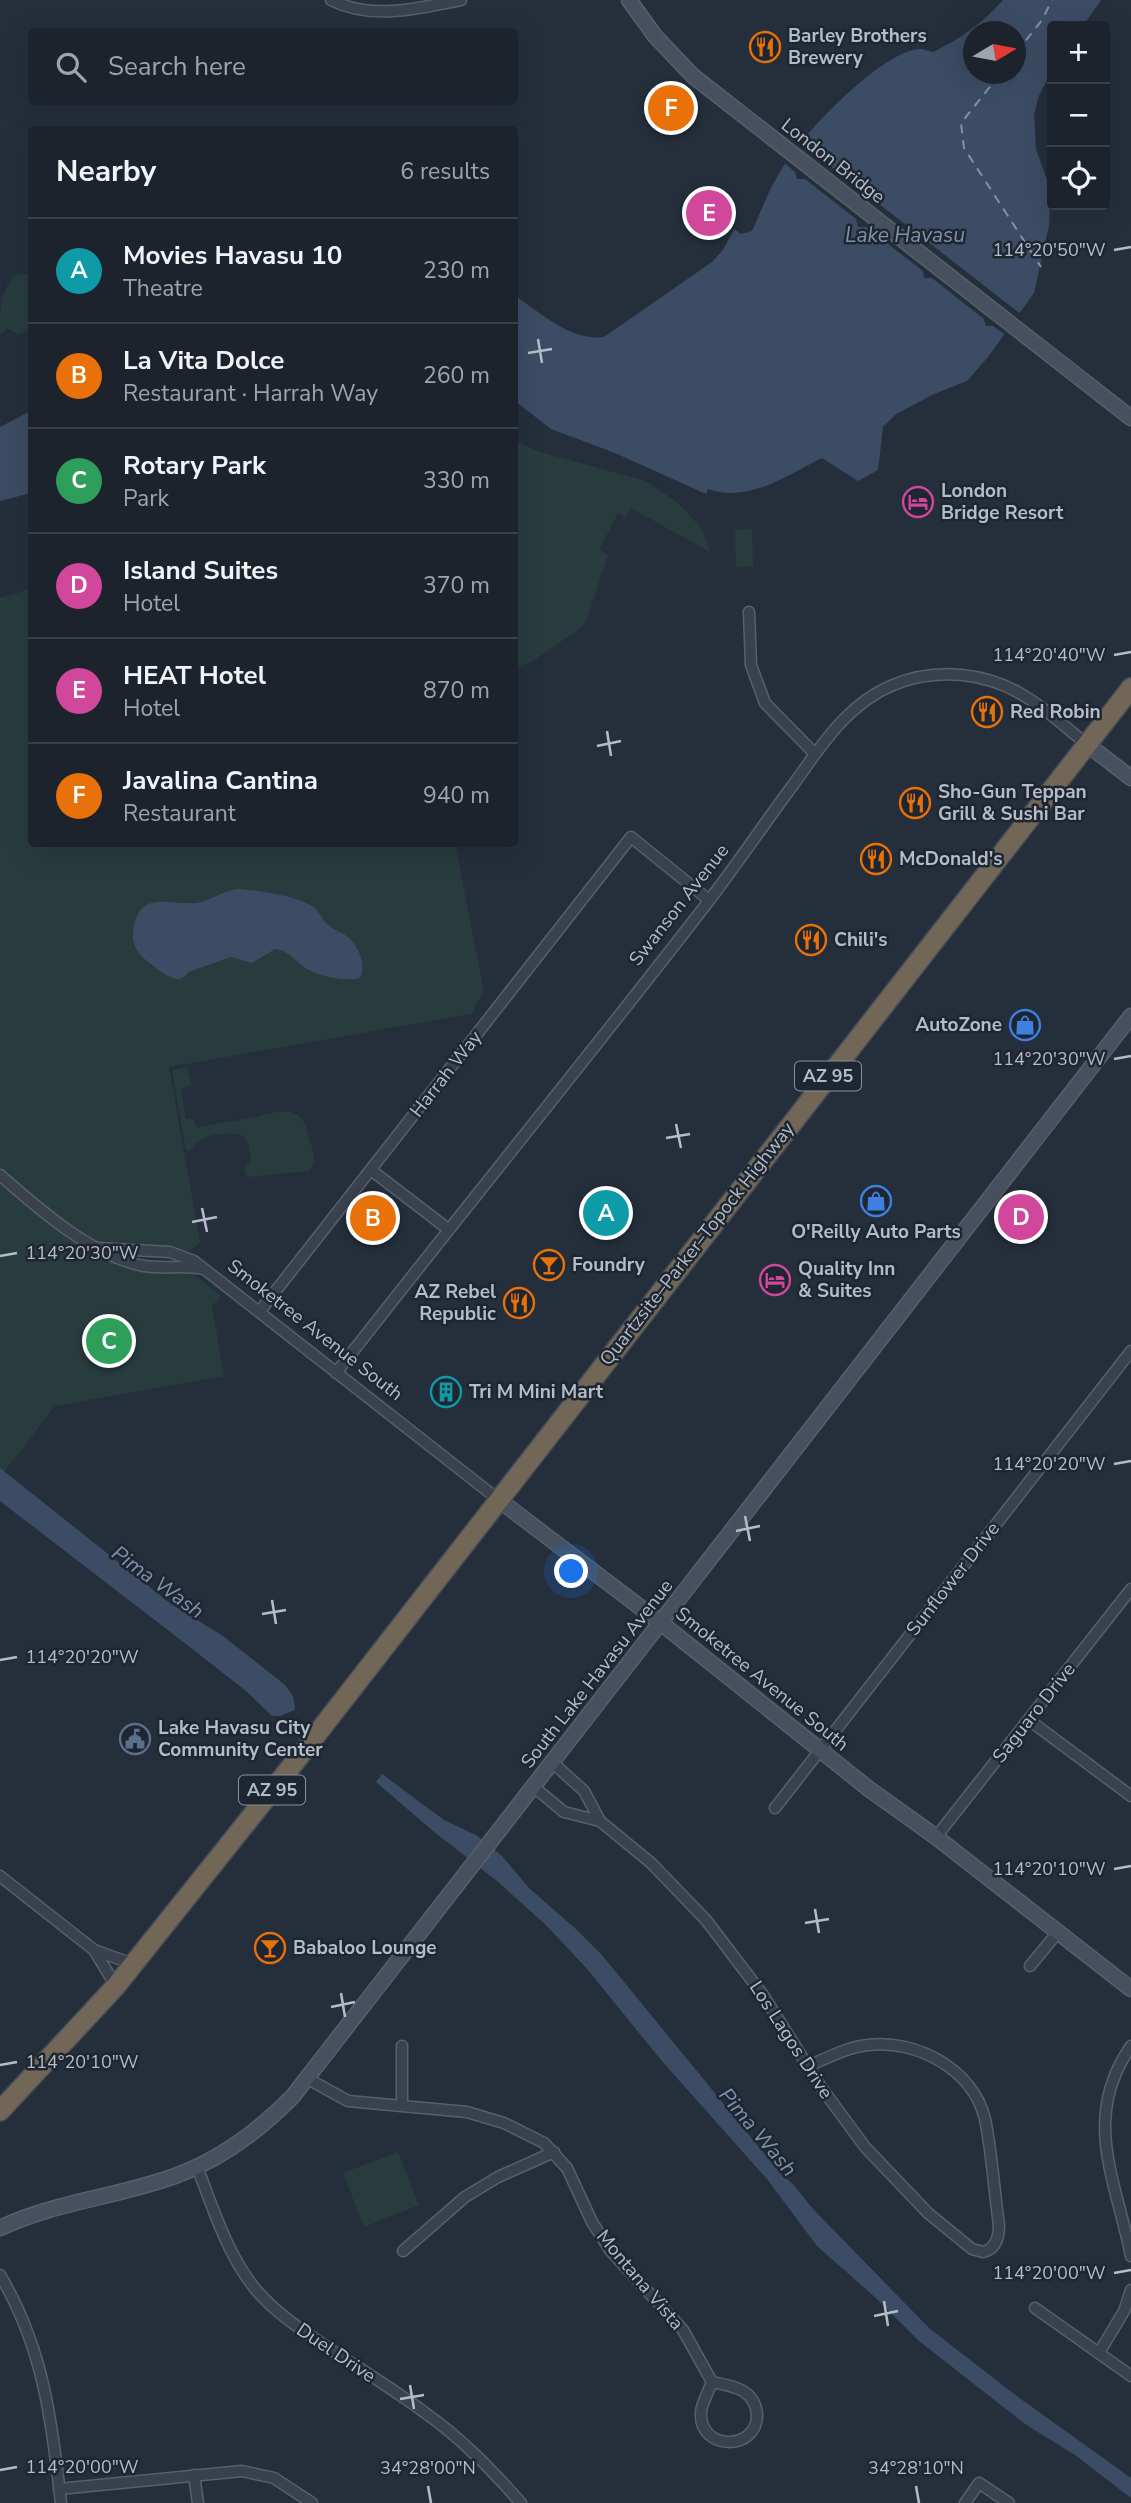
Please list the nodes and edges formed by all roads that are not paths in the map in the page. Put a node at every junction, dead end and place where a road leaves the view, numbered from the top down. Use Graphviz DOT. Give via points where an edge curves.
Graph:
graph roads {
  1 [pos="331,0"];
  2 [pos="461,0"];
  3 [pos="629,0"];
  4 [pos="1131,418"];
  5 [pos="749,612"];
  6 [pos="1131,688"];
  7 [pos="1088,745"];
  8 [pos="815,754"];
  9 [pos="1131,778"];
  10 [pos="709,900"];
  11 [pos="1131,1016"];
  12 [pos="371,1170"];
  13 [pos="0,1175"];
  14 [pos="448,1229"];
  15 [pos="97,1248"];
  16 [pos="204,1269"];
  17 [pos="260,1311"];
  18 [pos="1131,1351"];
  19 [pos="336,1373"];
  20 [pos="499,1500"];
  21 [pos="1131,1589"];
  22 [pos="661,1623"];
  23 [pos="1029,1720"];
  24 [pos="820,1750"];
  25 [pos="553,1763"];
  26 [pos="534,1787"];
  27 [pos="1131,1796"];
  28 [pos="775,1808"];
  29 [pos="600,1821"];
  30 [pos="936,1838"];
  31 [pos="0,1876"];
  32 [pos="1058,1932"];
  33 [pos="94,1950"];
  34 [pos="134,1964"];
  35 [pos="1030,1966"];
  36 [pos="116,1986"];
  37 [pos="1131,1989"];
  38 [pos="402,2046"];
  39 [pos="1131,2046"];
  40 [pos="808,2066"];
  41 [pos="308,2079"];
  42 [pos="402,2106"];
  43 [pos="0,2111"];
  44 [pos="554,2152"];
  45 [pos="197,2167"];
  46 [pos="0,2228"];
  47 [pos="403,2251"];
  48 [pos="1131,2256"];
  49 [pos="0,2274"];
  50 [pos="1131,2290"];
  51 [pos="1035,2308"];
  52 [pos="1099,2353"];
  53 [pos="1131,2376"];
  54 [pos="712,2382"];
  55 [pos="194,2475"];
  56 [pos="59,2489"];
  57 [pos="61,2503"];
  58 [pos="198,2503"];
  59 [pos="312,2503"];
  60 [pos="521,2503"];
  61 [pos="965,2503"];
  62 [pos="1009,2503"];
  1 -- 2 [label="street" via="385,13"];
  3 -- 4 [label="main road, London Bridge" via="673,57"];
  5 -- 8 [label="street" via="751,664 765,704"];
  6 -- 7 [label="highway, Quartzsite–Parker–Topock Highway / AZ 95"];
  7 -- 8 [label="street, Swanson Avenue" via="1017,691 981,678 943,674 905,681 870,696 841,721"];
  7 -- 9 [label="main road, Swanson Avenue"];
  7 -- 20 [label="highway, Quartzsite–Parker–Topock Highway / AZ 95"];
  8 -- 10 [label="street, Swanson Avenue"];
  10 -- 12 [label="street, Harrah Way" via="631,837"];
  10 -- 14 [label="street, Swanson Avenue"];
  11 -- 22 [label="main road, South Lake Havasu Avenue"];
  12 -- 14 [label="street"];
  12 -- 17 [label="street, Harrah Way"];
  13 -- 15 [label="street, Smoketree Avenue South"];
  14 -- 19 [label="street, Swanson Avenue"];
  15 -- 16 [label="street, Smoketree Avenue South" via="145,1266"];
  15 -- 16 [label="street, Smoketree Avenue South" via="170,1252"];
  16 -- 17 [label="street, Smoketree Avenue South"];
  17 -- 19 [label="street, Smoketree Avenue South"];
  18 -- 24 [label="street, Sunflower Drive"];
  19 -- 20 [label="street, Smoketree Avenue South"];
  20 -- 22 [label="main road, Smoketree Avenue South"];
  20 -- 34 [label="highway, Quartzsite–Parker–Topock Highway / AZ 95"];
  21 -- 23 [label="street, Saguaro Drive"];
  22 -- 24 [label="main road, Smoketree Avenue South"];
  22 -- 25 [label="main road, South Lake Havasu Avenue"];
  23 -- 27 [label="street"];
  23 -- 30 [label="street, Saguaro Drive"];
  24 -- 28 [label="street, Sunflower Drive"];
  24 -- 30 [label="main road, Smoketree Avenue South"];
  25 -- 26 [label="main road, South Lake Havasu Avenue"];
  25 -- 29 [label="street, Los Lagos Drive" via="584,1791"];
  26 -- 29 [label="street, Los Lagos Drive" via="564,1812"];
  26 -- 41 [label="main road, South Lake Havasu Avenue"];
  29 -- 40 [label="street, Los Lagos Drive" via="651,1863 706,1920 763,1995"];
  30 -- 32 [label="main road, Smoketree Avenue South"];
  31 -- 33 [label="street"];
  32 -- 35 [label="street"];
  32 -- 37 [label="main road, Smoketree Avenue South"];
  33 -- 34 [label="street"];
  33 -- 36 [label="street"];
  34 -- 36 [label="highway, AZ 95"];
  36 -- 43 [label="highway, AZ 95"];
  38 -- 42 [label="street"];
  39 -- 48 [label="street" via="1110,2087 1103,2132"];
  40 -- 40 [label="street, Los Lagos Drive" via="857,2046 895,2044 930,2055 960,2078 984,2118 999,2228 995,2245 986,2252 972,2249 928,2213 889,2175"];
  41 -- 42 [label="street, Montana Vista" via="348,2101"];
  41 -- 45 [label="main road, South Lake Havasu Avenue" via="258,2129"];
  42 -- 44 [label="street, Montana Vista" via="486,2117 530,2134"];
  44 -- 47 [label="street" via="465,2197"];
  44 -- 54 [label="street, Montana Vista" via="606,2243 679,2325"];
  45 -- 46 [label="main road, South Lake Havasu Avenue"];
  45 -- 60 [label="street, Duel Drive" via="231,2252 264,2298 294,2325 457,2437"];
  49 -- 56 [label="street" via="41,2371"];
  50 -- 52 [label="street"];
  51 -- 52 [label="street"];
  52 -- 53 [label="street"];
  54 -- 54 [label="street" via="702,2407 704,2427 718,2441 744,2439 756,2423 754,2403 740,2389"];
  55 -- 56 [label="street"];
  55 -- 58 [label="street"];
  55 -- 59 [label="street" via="262,2474"];
  56 -- 57 [label="street"];
  61 -- 62 [label="street" via="979,2483"];
}
